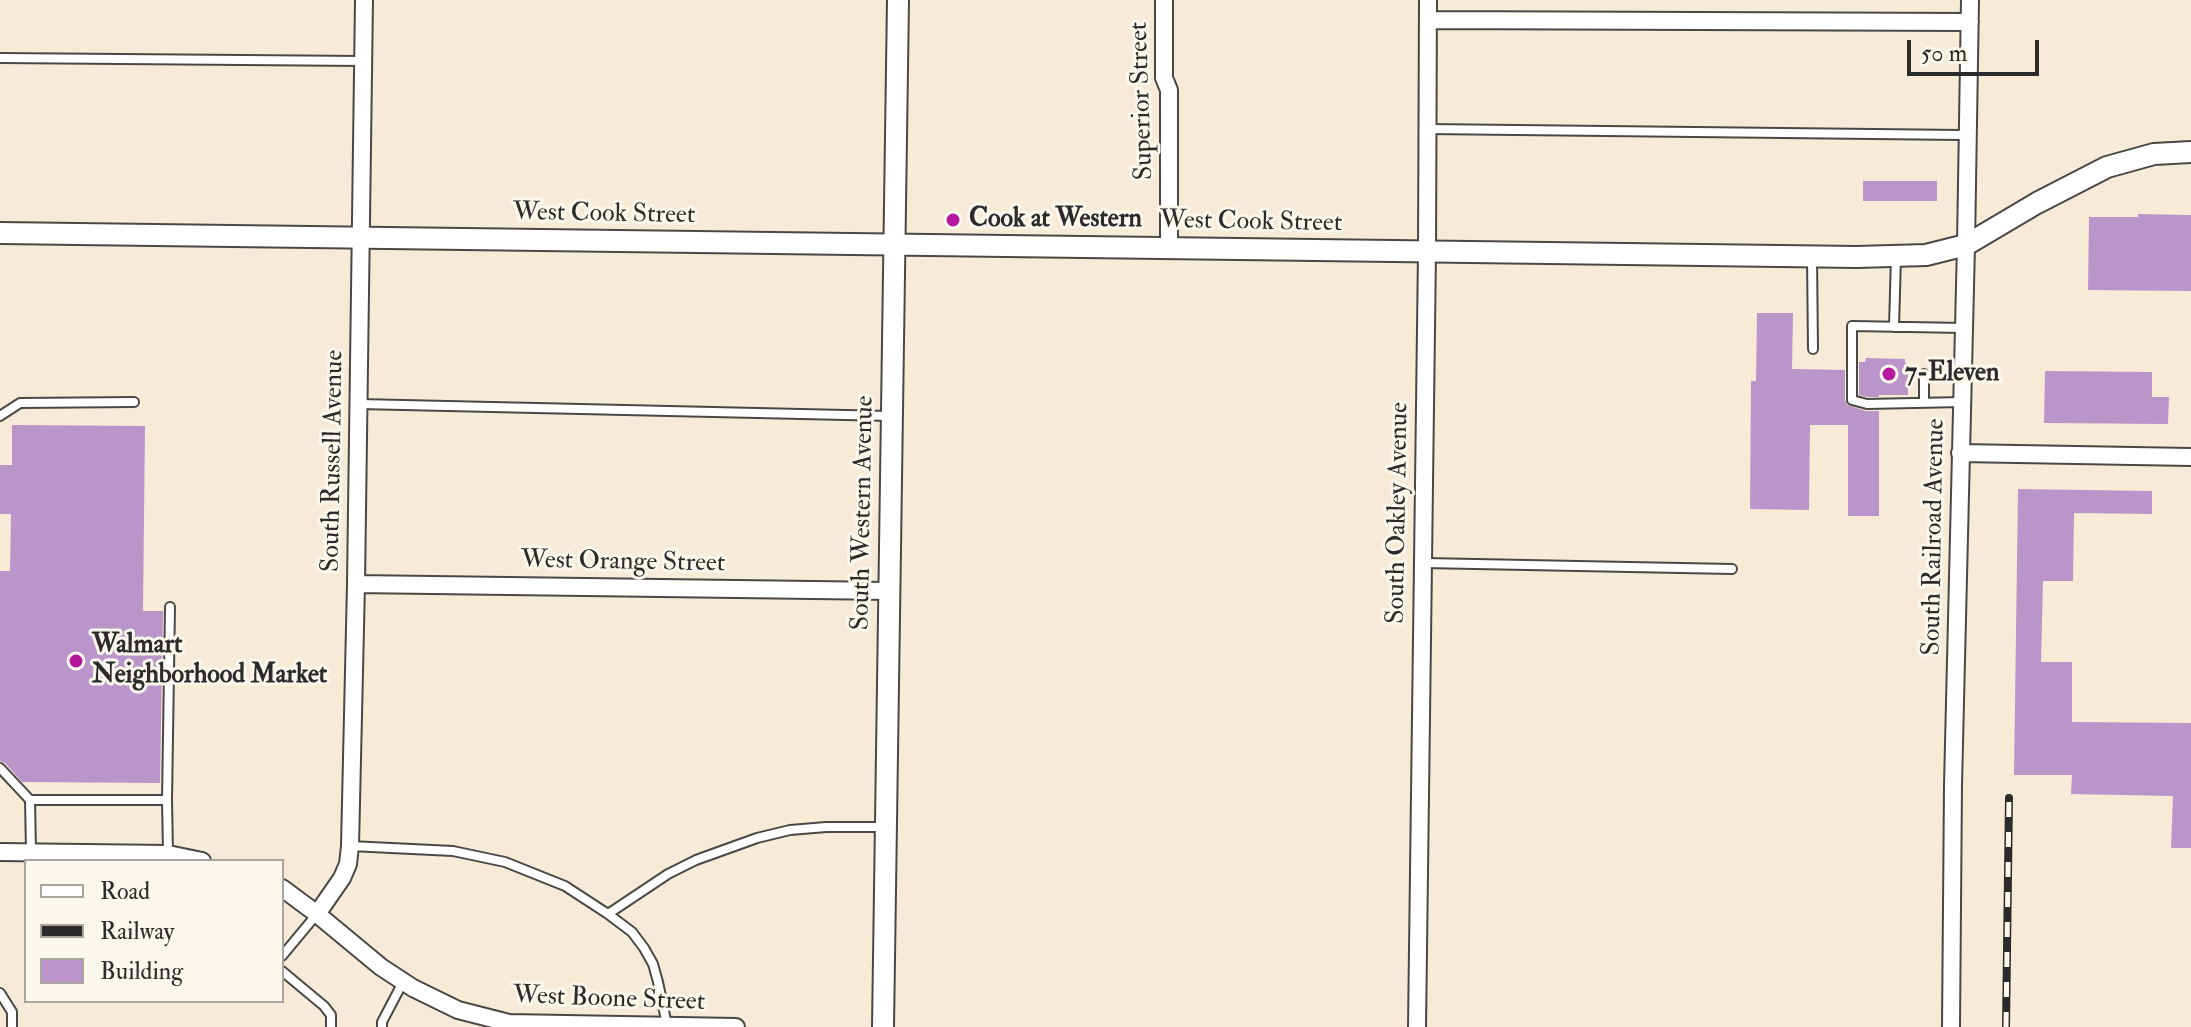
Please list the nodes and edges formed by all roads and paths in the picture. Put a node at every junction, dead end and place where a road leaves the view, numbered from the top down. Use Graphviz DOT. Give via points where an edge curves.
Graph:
graph roads {
  1 [pos="364,0"];
  2 [pos="898,0"];
  3 [pos="1164,0"];
  4 [pos="1428,0"];
  5 [pos="1970,0"];
  6 [pos="1428,20"];
  7 [pos="1970,22"];
  8 [pos="0,58"];
  9 [pos="363,61"];
  10 [pos="1427,129"];
  11 [pos="1962,135"];
  12 [pos="2191,152"];
  13 [pos="0,233"];
  14 [pos="361,238"];
  15 [pos="894,245"];
  16 [pos="1966,245"];
  17 [pos="1169,248"];
  18 [pos="1427,251"];
  19 [pos="1811,256"];
  20 [pos="1896,256"];
  21 [pos="1894,327"];
  22 [pos="1964,328"];
  23 [pos="1813,349"];
  24 [pos="1924,374"];
  25 [pos="134,402"];
  26 [pos="1962,402"];
  27 [pos="1924,403"];
  28 [pos="359,404"];
  29 [pos="0,416"];
  30 [pos="892,416"];
  31 [pos="1960,453"];
  32 [pos="2191,457"];
  33 [pos="1423,563"];
  34 [pos="1732,569"];
  35 [pos="356,584"];
  36 [pos="889,591"];
  37 [pos="170,607"];
  38 [pos="0,768"];
  39 [pos="30,800"];
  40 [pos="167,800"];
  41 [pos="886,827"];
  42 [pos="350,846"];
  43 [pos="0,852"];
  44 [pos="31,852"];
  45 [pos="168,854"];
  46 [pos="192,859"];
  47 [pos="284,889"];
  48 [pos="317,914"];
  49 [pos="608,914"];
  50 [pos="284,954"];
  51 [pos="284,973"];
  52 [pos="404,982"];
  53 [pos="0,993"];
  54 [pos="12,1027"];
  55 [pos="331,1027"];
  56 [pos="382,1027"];
  57 [pos="667,1027"];
  58 [pos="736,1027"];
  59 [pos="883,1027"];
  60 [pos="1417,1027"];
  61 [pos="1951,1027"];
  1 -- 9 [label="street, South Russell Avenue"];
  2 -- 15 [label="street, South Western Avenue"];
  3 -- 17 [label="street, Superior Street"];
  4 -- 6 [label="street, South Oakley Avenue"];
  5 -- 7 [label="street, South Railroad Avenue"];
  6 -- 7 [label="street"];
  6 -- 10 [label="street, South Oakley Avenue"];
  7 -- 16 [label="street, South Railroad Avenue"];
  8 -- 9 [label="lane"];
  9 -- 14 [label="street, South Russell Avenue"];
  10 -- 11 [label="lane"];
  10 -- 18 [label="street, South Oakley Avenue"];
  12 -- 16 [label="street, West Cook Street" via="2154,154 2107,167"];
  13 -- 14 [label="street, West Cook Street"];
  14 -- 15 [label="street, West Cook Street"];
  14 -- 28 [label="street, South Russell Avenue"];
  15 -- 17 [label="street, West Cook Street"];
  15 -- 30 [label="street, South Western Avenue"];
  16 -- 20 [label="street, West Cook Street"];
  16 -- 22 [label="street, South Railroad Avenue"];
  17 -- 18 [label="street, West Cook Street"];
  18 -- 19 [label="street, West Cook Street"];
  18 -- 33 [label="street, South Oakley Avenue"];
  19 -- 20 [label="street, West Cook Street"];
  19 -- 23 [label="lane"];
  20 -- 21 [label="lane"];
  21 -- 22 [label="lane"];
  21 -- 27 [label="lane" via="1852,326 1852,400"];
  22 -- 26 [label="street, South Railroad Avenue"];
  24 -- 27 [label="lane"];
  25 -- 29 [label="lane" via="20,403"];
  26 -- 27 [label="lane"];
  26 -- 31 [label="street, South Railroad Avenue"];
  28 -- 30 [label="lane"];
  28 -- 35 [label="street, South Russell Avenue"];
  30 -- 36 [label="street, South Western Avenue"];
  31 -- 32 [label="street"];
  31 -- 61 [label="street, South Railroad Avenue"];
  33 -- 34 [label="lane"];
  33 -- 60 [label="street, South Oakley Avenue"];
  35 -- 36 [label="street, West Orange Street"];
  35 -- 42 [label="street, South Russell Avenue"];
  36 -- 41 [label="street, South Western Avenue"];
  37 -- 40 [label="lane"];
  38 -- 39 [label="lane"];
  39 -- 40 [label="lane"];
  39 -- 44 [label="lane"];
  40 -- 45 [label="lane"];
  41 -- 49 [label="lane" via="790,830 757,838 668,874"];
  41 -- 59 [label="street, South Western Avenue"];
  42 -- 48 [label="street, South Russell Avenue" via="342,878"];
  42 -- 49 [label="lane" via="453,851 505,862 565,886"];
  43 -- 44 [label="street"];
  44 -- 45 [label="street"];
  45 -- 46 [label="street"];
  47 -- 48 [label="street, West Boone Street"];
  48 -- 50 [label="lane"];
  48 -- 52 [label="street, West Boone Street"];
  49 -- 57 [label="lane" via="632,932 653,964"];
  51 -- 55 [label="lane" via="324,1006"];
  52 -- 56 [label="lane"];
  52 -- 57 [label="street, West Boone Street" via="458,1010 509,1023"];
  53 -- 54 [label="lane" via="12,1012"];
  57 -- 58 [label="street, West Boone Street"];
}
